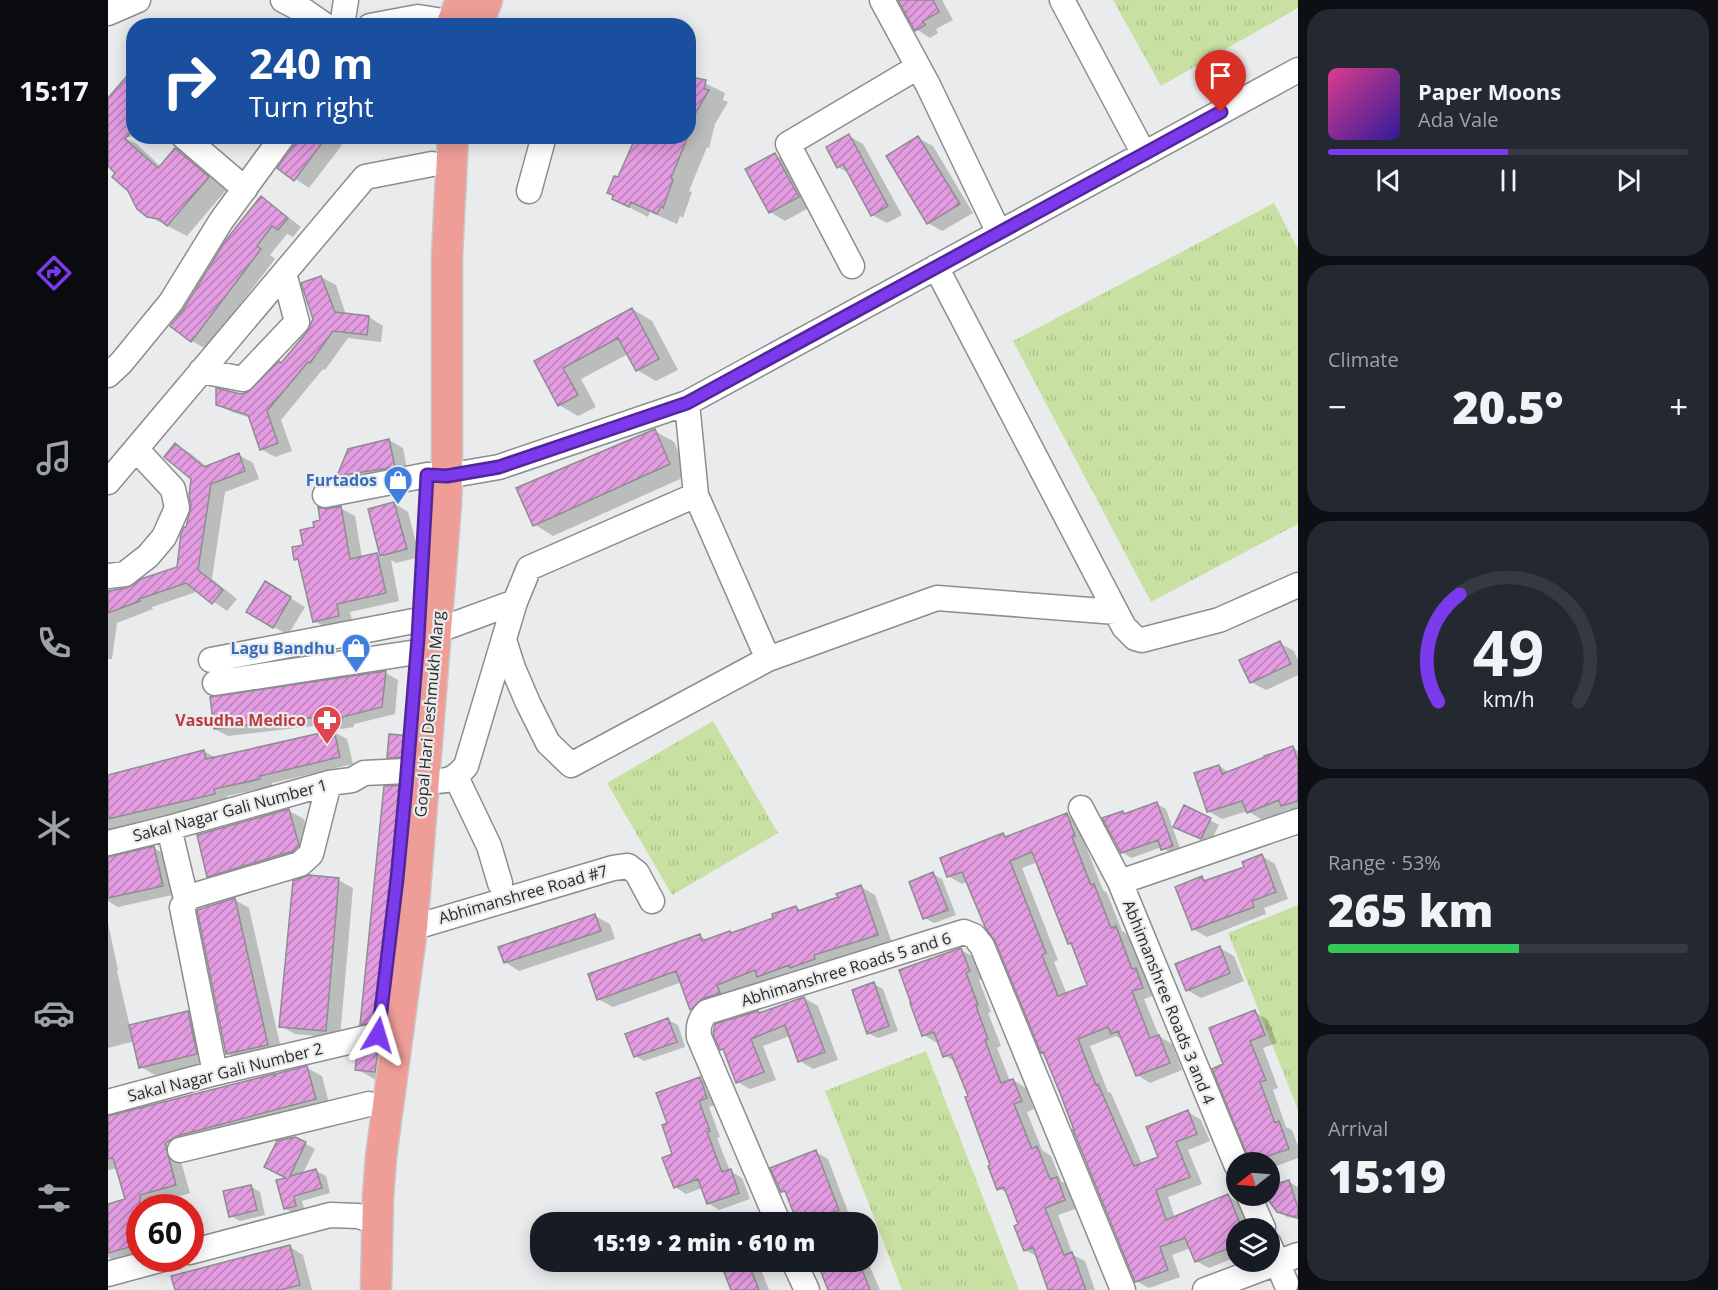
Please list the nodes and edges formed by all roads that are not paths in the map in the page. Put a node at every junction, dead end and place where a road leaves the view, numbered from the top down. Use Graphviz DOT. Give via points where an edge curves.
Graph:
graph roads {
  1 [pos="138,0"];
  2 [pos="283,0"];
  3 [pos="346,0"];
  4 [pos="487,0"];
  5 [pos="882,0"];
  6 [pos="1062,0"];
  7 [pos="108,13"];
  8 [pos="315,18"];
  9 [pos="343,18"];
  10 [pos="413,18"];
  11 [pos="433,18"];
  12 [pos="464,18"];
  13 [pos="918,67"];
  14 [pos="1298,70"];
  15 [pos="192,144"];
  16 [pos="277,144"];
  17 [pos="453,144"];
  18 [pos="542,144"];
  19 [pos="433,150"];
  20 [pos="1144,154"];
  21 [pos="245,189"];
  22 [pos="529,191"];
  23 [pos="999,233"];
  24 [pos="852,266"];
  25 [pos="936,267"];
  26 [pos="284,273"];
  27 [pos="201,371"];
  28 [pos="108,375"];
  29 [pos="687,403"];
  30 [pos="136,449"];
  31 [pos="437,475"];
  32 [pos="108,482"];
  33 [pos="325,495"];
  34 [pos="696,495"];
  35 [pos="108,576"];
  36 [pos="1298,585"];
  37 [pos="515,602"];
  38 [pos="1116,612"];
  39 [pos="424,634"];
  40 [pos="504,640"];
  41 [pos="768,659"];
  42 [pos="213,671"];
  43 [pos="456,777"];
  44 [pos="412,779"];
  45 [pos="341,781"];
  46 [pos="1081,808"];
  47 [pos="1298,821"];
  48 [pos="170,828"];
  49 [pos="108,843"];
  50 [pos="1120,882"];
  51 [pos="500,884"];
  52 [pos="186,899"];
  53 [pos="652,901"];
  54 [pos="412,928"];
  55 [pos="378,1035"];
  56 [pos="215,1074"];
  57 [pos="108,1102"];
  58 [pos="369,1104"];
  59 [pos="180,1150"];
  60 [pos="1231,1152"];
  61 [pos="774,1212"];
  62 [pos="368,1219"];
  63 [pos="204,1248"];
  64 [pos="126,1269"];
  65 [pos="1282,1269"];
  66 [pos="799,1272"];
  67 [pos="108,1274"];
  68 [pos="356,1290"];
  69 [pos="376,1290"];
  70 [pos="807,1290"];
  71 [pos="1123,1290"];
  72 [pos="1205,1290"];
  1 -- 7 [label="street"];
  2 -- 8 [label="street"];
  3 -- 9 [label="street"];
  4 -- 12 [label="main road"];
  5 -- 13 [label="street"];
  6 -- 20 [label="street"];
  10 -- 11 [label="street"];
  13 -- 23 [label="street"];
  13 -- 24 [label="street" via="788,144"];
  14 -- 20 [label="street"];
  15 -- 21 [label="street"];
  16 -- 21 [label="street"];
  17 -- 31 [label="main road, Gopal Hari Deshmukh Marg"];
  18 -- 22 [label="street"];
  19 -- 26 [label="street" via="365,177"];
  19 -- 31 [label="main road, Gopal Hari Deshmukh Marg" via="428,255"];
  20 -- 23 [label="street"];
  21 -- 28 [label="street" via="171,302"];
  23 -- 25 [label="street"];
  25 -- 29 [label="street"];
  25 -- 38 [label="street"];
  26 -- 27 [label="street"];
  26 -- 27 [label="street" via="297,322 243,379"];
  27 -- 30 [label="street"];
  29 -- 31 [label="street" via="499,467"];
  29 -- 34 [label="street"];
  30 -- 32 [label="street"];
  30 -- 35 [label="street" via="172,489 177,508 164,537 148,556 125,574"];
  31 -- 33 [label="street"];
  31 -- 39 [label="main road, Gopal Hari Deshmukh Marg"];
  34 -- 37 [label="street" via="530,568"];
  34 -- 41 [label="street"];
  36 -- 38 [label="street" via="1219,620 1142,639 1135,638 1124,627"];
  37 -- 39 [label="street"];
  37 -- 40 [label="street"];
  38 -- 41 [label="street" via="937,598"];
  39 -- 42 [label="street"];
  39 -- 44 [label="main road, Gopal Hari Deshmukh Marg"];
  40 -- 41 [label="street" via="548,743 571,765"];
  40 -- 43 [label="street" via="466,766"];
  43 -- 44 [label="street" via="448,781"];
  43 -- 51 [label="street" via="489,846"];
  44 -- 45 [label="street" via="363,786"];
  44 -- 54 [label="main road, Gopal Hari Deshmukh Marg"];
  44 -- 55 [label="main road, Gopal Hari Deshmukh Marg"];
  45 -- 48 [label="street, Sakal Nagar Gali Number 1"];
  45 -- 52 [label="street" via="311,854 300,864"];
  46 -- 50 [label="street"];
  47 -- 50 [label="street, Abhimanshree Roads 3 and 4"];
  48 -- 49 [label="street, Sakal Nagar Gali Number 1"];
  48 -- 52 [label="street"];
  50 -- 60 [label="street, Abhimanshree Roads 3 and 4"];
  52 -- 56 [label="street" via="181,911"];
  53 -- 54 [label="street, Abhimanshree Road #7" via="638,873 628,866"];
  54 -- 62 [label="main road, Gopal Hari Deshmukh Marg" via="381,1157"];
  55 -- 56 [label="street, Sakal Nagar Gali Number 2"];
  55 -- 58 [label="main road, Gopal Hari Deshmukh Marg"];
  56 -- 57 [label="street, Sakal Nagar Gali Number 2"];
  58 -- 59 [label="street"];
  58 -- 62 [label="main road, Gopal Hari Deshmukh Marg" via="362,1155"];
  61 -- 71 [label="street, Abhimanshree Roads 5 and 6" via="699,1037 702,1017 706,1012 964,932 982,946"];
  62 -- 63 [label="street" via="330,1215"];
  62 -- 68 [label="main road, Gopal Hari Deshmukh Marg"];
  62 -- 69 [label="main road, Gopal Hari Deshmukh Marg"];
  64 -- 67 [label="street"];
  65 -- 72 [label="street"];
  66 -- 70 [label="street"];
}
